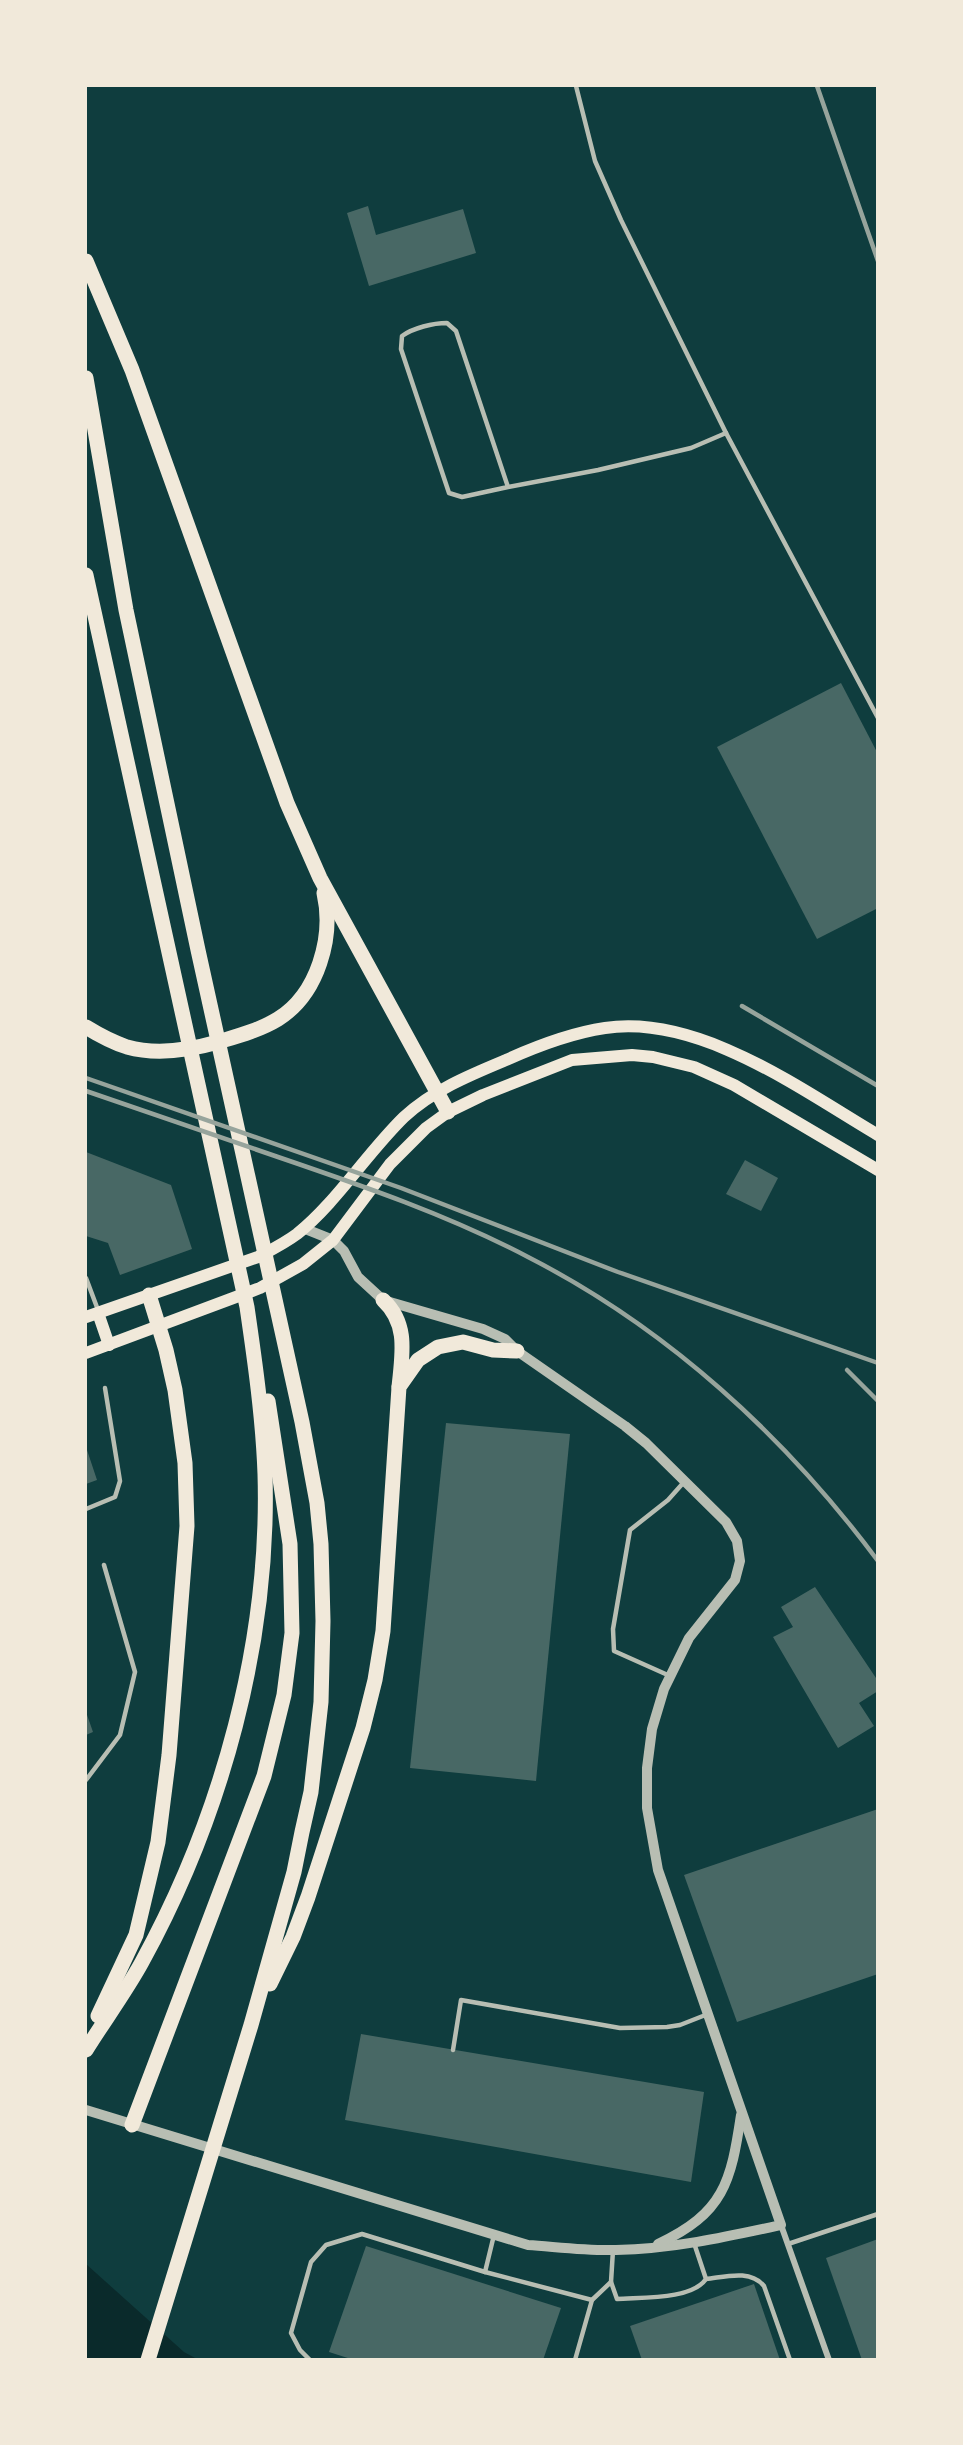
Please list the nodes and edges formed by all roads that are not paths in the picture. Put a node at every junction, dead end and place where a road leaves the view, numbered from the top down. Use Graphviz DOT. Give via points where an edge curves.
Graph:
graph roads {
  1 [pos="576,86"];
  2 [pos="86,261"];
  3 [pos="86,378"];
  4 [pos="726,433"];
  5 [pos="508,487"];
  6 [pos="86,575"];
  7 [pos="878,718"];
  8 [pos="320,878"];
  9 [pos="86,1027"];
  10 [pos="437,1092"];
  11 [pos="448,1112"];
  12 [pos="878,1135"];
  13 [pos="878,1170"];
  14 [pos="303,1228"];
  15 [pos="333,1240"];
  16 [pos="86,1278"];
  17 [pos="149,1295"];
  18 [pos="383,1300"];
  19 [pos="98,1313"];
  20 [pos="86,1317"];
  21 [pos="159,1326"];
  22 [pos="109,1345"];
  23 [pos="517,1351"];
  24 [pos="86,1353"];
  25 [pos="399,1387"];
  26 [pos="105,1388"];
  27 [pos="268,1430"];
  28 [pos="686,1480"];
  29 [pos="86,1509"];
  30 [pos="104,1564"];
  31 [pos="670,1676"];
  32 [pos="86,1780"];
  33 [pos="110,2002"];
  34 [pos="708,2014"];
  35 [pos="250,2025"];
  36 [pos="86,2041"];
  37 [pos="86,2050"];
  38 [pos="453,2050"];
  39 [pos="86,2110"];
  40 [pos="742,2111"];
  41 [pos="132,2125"];
  42 [pos="878,2214"];
  43 [pos="781,2226"];
  44 [pos="494,2235"];
  45 [pos="694,2242"];
  46 [pos="788,2244"];
  47 [pos="651,2248"];
  48 [pos="613,2250"];
  49 [pos="485,2272"];
  50 [pos="706,2279"];
  51 [pos="611,2282"];
  52 [pos="592,2300"];
  53 [pos="148,2360"];
  54 [pos="310,2360"];
  55 [pos="575,2360"];
  56 [pos="790,2360"];
  57 [pos="829,2360"];
  1 -- 4 [label="lane" via="595,161"];
  2 -- 8 [label="main road" via="132,370 287,803"];
  3 -- 35 [label="main road" via="126,609 302,1422 321,1544 323,1660 310,1792 298,1852"];
  4 -- 5 [label="lane" via="691,448"];
  4 -- 7 [label="lane"];
  5 -- 5 [label="lane" via="456,331 447,323 439,323 402,336 401,348 449,494 462,497"];
  6 -- 27 [label="main road" via="247,1307"];
  8 -- 9 [label="main road" via="326,921 317,972 294,1006 277,1019 225,1040 176,1049 128,1047"];
  8 -- 10 [label="main road"];
  10 -- 11 [label="main road"];
  10 -- 12 [label="main road" via="506,1059 565,1037 606,1028 652,1029 696,1038 747,1058"];
  10 -- 14 [label="main road" via="389,1132"];
  11 -- 13 [label="main road" via="572,1060 610,1055 653,1057 694,1067 734,1085"];
  11 -- 15 [label="main road" via="390,1164"];
  14 -- 15 [label="street"];
  14 -- 17 [label="main road" via="258,1257"];
  15 -- 18 [label="street" via="358,1277"];
  15 -- 21 [label="main road" via="303,1264 260,1288"];
  16 -- 19 [label="lane"];
  17 -- 19 [label="main road"];
  17 -- 21 [label="main road"];
  18 -- 23 [label="street" via="483,1329 505,1339"];
  18 -- 25 [label="main road" via="392,1308 401,1327"];
  19 -- 20 [label="main road"];
  19 -- 22 [label="main road"];
  21 -- 22 [label="main road"];
  21 -- 33 [label="main road" via="175,1390 187,1526 169,1755 158,1842 136,1935"];
  22 -- 24 [label="main road"];
  23 -- 25 [label="main road" via="463,1342 438,1347 418,1360"];
  23 -- 28 [label="street" via="624,1426"];
  25 -- 35 [label="main road" via="383,1631 375,1680 308,1897"];
  26 -- 29 [label="lane" via="120,1481 115,1497"];
  27 -- 33 [label="main road" via="260,1586 228,1755 176,1895 141,1964"];
  27 -- 41 [label="main road" via="286,1512 291,1576 292,1633 284,1695 264,1776"];
  28 -- 31 [label="street" via="726,1522 737,1541 740,1561 735,1580 701,1620"];
  28 -- 31 [label="lane" via="630,1530 613,1629 614,1651"];
  30 -- 32 [label="lane" via="135,1672 120,1735"];
  31 -- 34 [label="street" via="650,1746 646,1787 649,1831 657,1870"];
  33 -- 36 [label="main road"];
  33 -- 37 [label="main road"];
  34 -- 38 [label="lane" via="680,2025 620,2028 461,2000"];
  34 -- 40 [label="street"];
  35 -- 53 [label="main road"];
  39 -- 41 [label="street"];
  40 -- 43 [label="street"];
  40 -- 47 [label="street" via="732,2168 718,2199 687,2229"];
  41 -- 44 [label="street"];
  42 -- 46 [label="lane"];
  43 -- 45 [label="street"];
  43 -- 46 [label="street"];
  44 -- 48 [label="street" via="528,2245"];
  44 -- 49 [label="lane"];
  45 -- 47 [label="street"];
  45 -- 50 [label="lane"];
  46 -- 57 [label="street"];
  47 -- 48 [label="street"];
  48 -- 51 [label="lane"];
  49 -- 52 [label="lane"];
  49 -- 54 [label="lane" via="362,2234 326,2245 311,2262 291,2333"];
  50 -- 51 [label="lane" via="702,2285 676,2295 617,2299"];
  50 -- 56 [label="lane" via="746,2275 758,2279 764,2286"];
  51 -- 52 [label="lane"];
  52 -- 55 [label="lane"];
}
